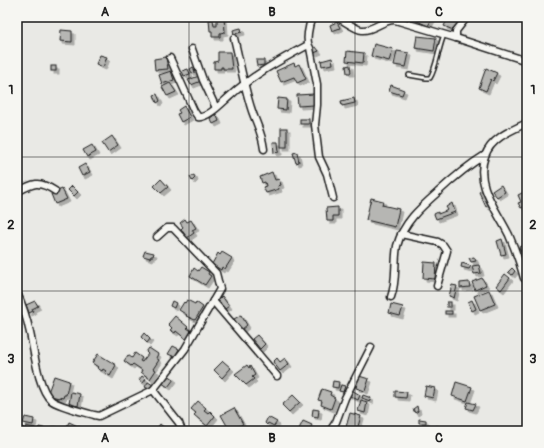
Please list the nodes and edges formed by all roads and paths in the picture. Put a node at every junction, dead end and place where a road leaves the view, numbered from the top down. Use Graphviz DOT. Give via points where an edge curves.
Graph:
graph roads {
  1 [pos="312,17"];
  2 [pos="337,17"];
  3 [pos="467,17"];
  4 [pos="388,19"];
  5 [pos="444,35"];
  6 [pos="234,38"];
  7 [pos="456,38"];
  8 [pos="308,45"];
  9 [pos="192,50"];
  10 [pos="170,58"];
  11 [pos="527,61"];
  12 [pos="409,75"];
  13 [pos="244,83"];
  14 [pos="216,108"];
  15 [pos="527,123"];
  16 [pos="264,149"];
  17 [pos="485,155"];
  18 [pos="55,191"];
  19 [pos="17,192"];
  20 [pos="333,198"];
  21 [pos="402,234"];
  22 [pos="157,237"];
  23 [pos="524,278"];
  24 [pos="437,286"];
  25 [pos="17,292"];
  26 [pos="391,297"];
  27 [pos="213,301"];
  28 [pos="371,347"];
  29 [pos="277,376"];
  30 [pos="153,390"];
  31 [pos="182,431"];
  32 [pos="330,431"];
  1 -- 8 [label="street"];
  2 -- 4 [label="street" via="361,31 371,29"];
  3 -- 7 [label="street" via="456,31"];
  4 -- 5 [label="street"];
  5 -- 7 [label="street"];
  5 -- 12 [label="lane" via="430,78"];
  6 -- 13 [label="street"];
  7 -- 11 [label="street"];
  8 -- 13 [label="street"];
  8 -- 20 [label="street" via="318,84 318,157 327,174"];
  9 -- 14 [label="street"];
  10 -- 14 [label="street" via="198,117 205,116"];
  13 -- 14 [label="street"];
  13 -- 16 [label="street"];
  15 -- 17 [label="street" via="505,134"];
  17 -- 21 [label="street" via="464,169 423,204 407,223"];
  17 -- 23 [label="street" via="482,171 486,192 516,249"];
  18 -- 19 [label="street" via="45,184 39,184"];
  21 -- 24 [label="street" via="443,245 447,251"];
  21 -- 26 [label="street" via="396,253 394,290"];
  22 -- 27 [label="street" via="167,228 173,228 216,272 220,289"];
  25 -- 30 [label="street" via="26,316 41,382 50,400 99,416"];
  27 -- 29 [label="street"];
  27 -- 30 [label="street" via="185,349"];
  28 -- 32 [label="street"];
  30 -- 31 [label="street" via="179,423"];
}
